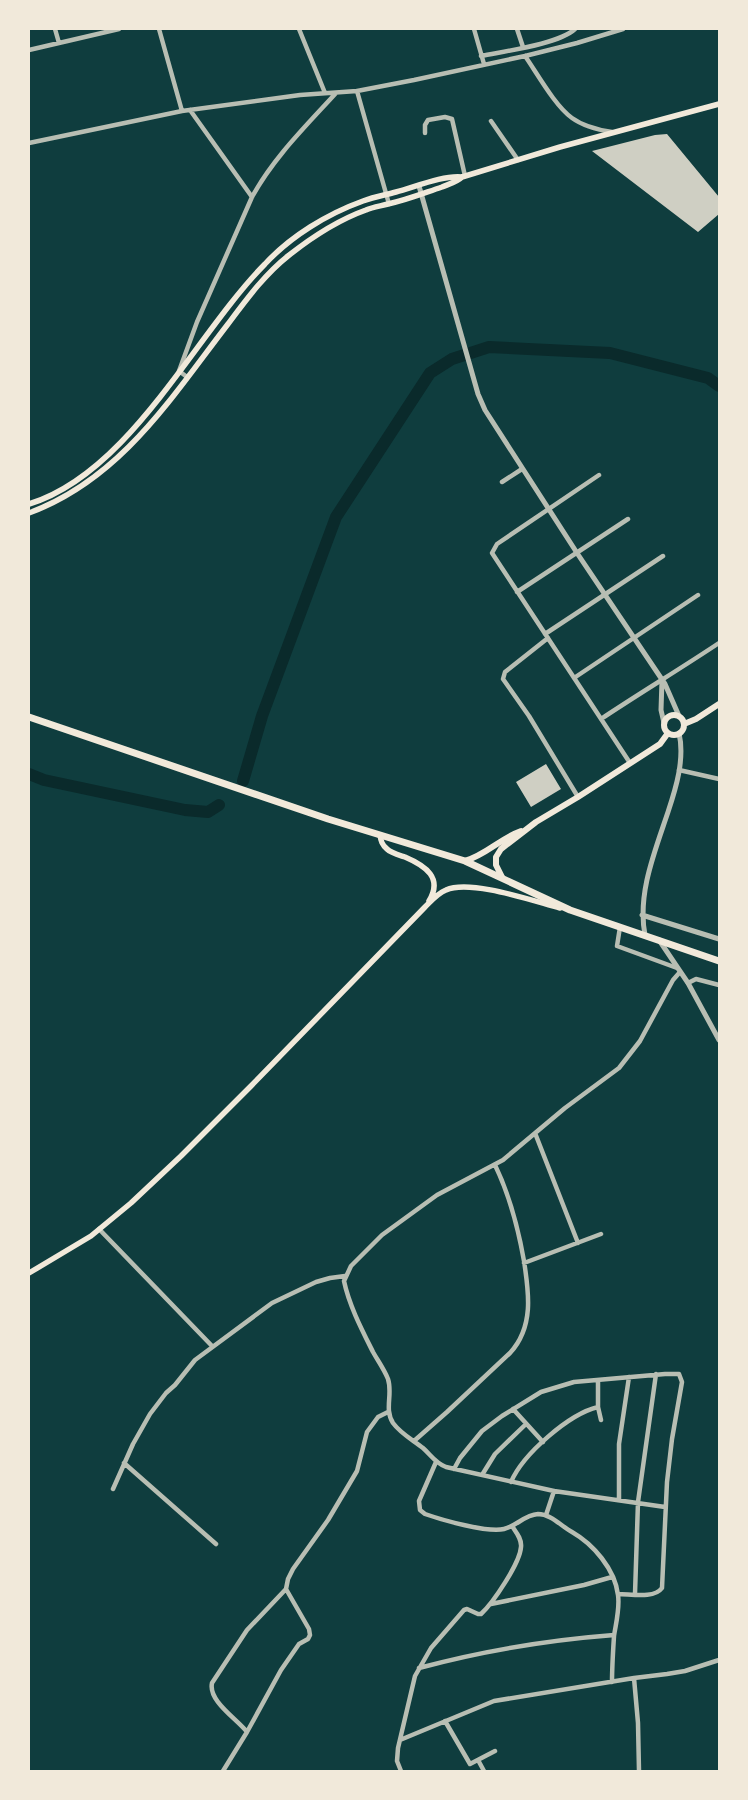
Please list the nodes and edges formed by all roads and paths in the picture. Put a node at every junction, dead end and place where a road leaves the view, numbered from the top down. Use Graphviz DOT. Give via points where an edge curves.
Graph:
graph roads {
  1 [pos="55,29"];
  2 [pos="119,29"];
  3 [pos="159,29"];
  4 [pos="299,29"];
  5 [pos="474,29"];
  6 [pos="517,29"];
  7 [pos="575,29"];
  8 [pos="623,29"];
  9 [pos="614,30"];
  10 [pos="59,43"];
  11 [pos="523,47"];
  12 [pos="29,50"];
  13 [pos="481,56"];
  14 [pos="525,56"];
  15 [pos="484,64"];
  16 [pos="357,91"];
  17 [pos="325,93"];
  18 [pos="336,93"];
  19 [pos="719,104"];
  20 [pos="190,110"];
  21 [pos="182,111"];
  22 [pos="491,120"];
  23 [pos="616,132"];
  24 [pos="425,133"];
  25 [pos="29,144"];
  26 [pos="518,160"];
  27 [pos="464,176"];
  28 [pos="419,186"];
  29 [pos="387,194"];
  30 [pos="422,194"];
  31 [pos="252,197"];
  32 [pos="389,204"];
  33 [pos="179,371"];
  34 [pos="187,377"];
  35 [pos="522,469"];
  36 [pos="599,475"];
  37 [pos="502,482"];
  38 [pos="29,504"];
  39 [pos="549,510"];
  40 [pos="29,513"];
  41 [pos="628,519"];
  42 [pos="577,553"];
  43 [pos="664,556"];
  44 [pos="518,592"];
  45 [pos="604,594"];
  46 [pos="698,595"];
  47 [pos="546,636"];
  48 [pos="633,637"];
  49 [pos="719,643"];
  50 [pos="574,678"];
  51 [pos="662,680"];
  52 [pos="719,704"];
  53 [pos="679,716"];
  54 [pos="29,717"];
  55 [pos="601,719"];
  56 [pos="664,723"];
  57 [pos="684,724"];
  58 [pos="668,733"];
  59 [pos="679,733"];
  60 [pos="630,763"];
  61 [pos="679,770"];
  62 [pos="719,779"];
  63 [pos="578,797"];
  64 [pos="522,831"];
  65 [pos="380,835"];
  66 [pos="465,860"];
  67 [pos="502,877"];
  68 [pos="425,907"];
  69 [pos="570,910"];
  70 [pos="642,914"];
  71 [pos="620,927"];
  72 [pos="645,935"];
  73 [pos="719,939"];
  74 [pos="659,940"];
  75 [pos="719,961"];
  76 [pos="678,970"];
  77 [pos="688,983"];
  78 [pos="719,985"];
  79 [pos="719,1040"];
  80 [pos="535,1133"];
  81 [pos="495,1165"];
  82 [pos="100,1229"];
  83 [pos="601,1234"];
  84 [pos="578,1243"];
  85 [pos="524,1264"];
  86 [pos="29,1273"];
  87 [pos="345,1276"];
  88 [pos="212,1346"];
  89 [pos="656,1374"];
  90 [pos="629,1377"];
  91 [pos="598,1380"];
  92 [pos="598,1407"];
  93 [pos="514,1409"];
  94 [pos="388,1412"];
  95 [pos="601,1420"];
  96 [pos="526,1424"];
  97 [pos="414,1441"];
  98 [pos="543,1442"];
  99 [pos="436,1462"];
  100 [pos="124,1463"];
  101 [pos="454,1469"];
  102 [pos="482,1475"];
  103 [pos="511,1482"];
  104 [pos="113,1488"];
  105 [pos="554,1491"];
  106 [pos="619,1500"];
  107 [pos="638,1502"];
  108 [pos="665,1507"];
  109 [pos="546,1515"];
  110 [pos="512,1526"];
  111 [pos="216,1544"];
  112 [pos="612,1577"];
  113 [pos="286,1589"];
  114 [pos="618,1594"];
  115 [pos="635,1594"];
  116 [pos="491,1604"];
  117 [pos="614,1635"];
  118 [pos="719,1660"];
  119 [pos="419,1668"];
  120 [pos="634,1678"];
  121 [pos="612,1682"];
  122 [pos="445,1721"];
  123 [pos="247,1732"];
  124 [pos="400,1740"];
  125 [pos="495,1751"];
  126 [pos="478,1760"];
  127 [pos="223,1771"];
  128 [pos="401,1771"];
  129 [pos="484,1771"];
  130 [pos="639,1771"];
  1 -- 10 [label="street"];
  2 -- 10 [label="street"];
  3 -- 21 [label="street"];
  4 -- 17 [label="street"];
  5 -- 13 [label="street"];
  6 -- 11 [label="street"];
  7 -- 11 [label="street" via="555,40"];
  8 -- 9 [label="street"];
  9 -- 14 [label="street"];
  10 -- 12 [label="street"];
  11 -- 13 [label="street"];
  13 -- 15 [label="street"];
  14 -- 15 [label="street"];
  14 -- 23 [label="street" via="571,118"];
  15 -- 16 [label="street"];
  16 -- 18 [label="street"];
  16 -- 29 [label="street"];
  17 -- 18 [label="street"];
  17 -- 20 [label="street"];
  18 -- 31 [label="street" via="278,157"];
  19 -- 23 [label="main road"];
  20 -- 21 [label="street"];
  20 -- 31 [label="street"];
  21 -- 25 [label="street"];
  22 -- 26 [label="street"];
  23 -- 26 [label="main road"];
  24 -- 27 [label="street" via="428,120 452,119"];
  26 -- 27 [label="main road"];
  27 -- 28 [label="main road"];
  27 -- 30 [label="main road"];
  28 -- 29 [label="main road"];
  28 -- 30 [label="street"];
  29 -- 32 [label="street"];
  29 -- 33 [label="main road" via="364,200 325,219 281,248 247,282"];
  30 -- 32 [label="main road"];
  30 -- 35 [label="street" via="478,394"];
  31 -- 33 [label="street"];
  32 -- 34 [label="main road" via="344,219 287,256 254,290"];
  33 -- 34 [label="street"];
  33 -- 38 [label="main road" via="101,461 59,491"];
  34 -- 40 [label="main road" via="164,407 98,476 65,497"];
  35 -- 37 [label="street"];
  35 -- 39 [label="street"];
  36 -- 39 [label="street"];
  39 -- 42 [label="street"];
  39 -- 44 [label="street" via="495,547 492,553"];
  41 -- 42 [label="street"];
  42 -- 44 [label="street"];
  42 -- 45 [label="street"];
  43 -- 45 [label="street"];
  44 -- 47 [label="street"];
  45 -- 47 [label="street"];
  45 -- 48 [label="street"];
  46 -- 48 [label="street"];
  47 -- 50 [label="street"];
  47 -- 63 [label="street" via="505,672 503,679"];
  48 -- 50 [label="street"];
  48 -- 51 [label="street"];
  49 -- 51 [label="street"];
  50 -- 55 [label="street"];
  51 -- 53 [label="street"];
  51 -- 55 [label="street"];
  51 -- 56 [label="street"];
  52 -- 57 [label="main road"];
  53 -- 56 [label="main road" via="670,715"];
  53 -- 57 [label="main road"];
  54 -- 65 [label="highway" via="208,780"];
  55 -- 60 [label="street"];
  56 -- 58 [label="main road"];
  57 -- 59 [label="main road"];
  58 -- 59 [label="main road"];
  58 -- 60 [label="main road" via="660,744"];
  59 -- 61 [label="street"];
  60 -- 63 [label="main road"];
  61 -- 62 [label="street"];
  61 -- 70 [label="street" via="650,867"];
  63 -- 64 [label="main road"];
  64 -- 66 [label="main road" via="481,856"];
  64 -- 67 [label="main road" via="497,854 496,865"];
  65 -- 66 [label="highway"];
  65 -- 68 [label="main road" via="389,851 417,862 435,880 435,889"];
  66 -- 67 [label="highway"];
  67 -- 69 [label="highway"];
  68 -- 69 [label="main road" via="445,890 467,887"];
  68 -- 82 [label="main road" via="181,1156"];
  69 -- 71 [label="highway"];
  70 -- 72 [label="street"];
  70 -- 73 [label="street"];
  71 -- 72 [label="highway"];
  71 -- 76 [label="street" via="617,946"];
  72 -- 74 [label="highway"];
  74 -- 75 [label="highway"];
  74 -- 76 [label="street"];
  76 -- 77 [label="street"];
  76 -- 80 [label="street" via="627,1060"];
  77 -- 78 [label="street" via="696,979"];
  77 -- 79 [label="street"];
  80 -- 81 [label="street"];
  80 -- 84 [label="street"];
  81 -- 85 [label="street" via="518,1224"];
  81 -- 87 [label="street" via="452,1186 395,1224 360,1255"];
  82 -- 86 [label="main road"];
  82 -- 88 [label="street"];
  83 -- 84 [label="street"];
  84 -- 85 [label="street"];
  85 -- 97 [label="street" via="529,1295 525,1328 519,1342"];
  87 -- 88 [label="street" via="316,1282 272,1303"];
  87 -- 94 [label="street" via="350,1302 388,1380"];
  88 -- 100 [label="street" via="195,1360 159,1401"];
  89 -- 90 [label="street"];
  89 -- 107 [label="street"];
  89 -- 108 [label="street" via="678,1373 682,1382"];
  90 -- 91 [label="street"];
  90 -- 106 [label="street" via="618,1444"];
  91 -- 92 [label="street"];
  91 -- 93 [label="street" via="574,1382 540,1392"];
  92 -- 95 [label="street"];
  92 -- 98 [label="street" via="582,1412"];
  93 -- 96 [label="street"];
  93 -- 101 [label="street" via="482,1432"];
  94 -- 97 [label="street" via="397,1428"];
  94 -- 113 [label="street" via="378,1417 367,1432 357,1470 293,1569"];
  96 -- 98 [label="street"];
  96 -- 102 [label="street" via="499,1449"];
  97 -- 99 [label="street"];
  98 -- 103 [label="street" via="523,1462"];
  99 -- 101 [label="street"];
  99 -- 110 [label="street" via="419,1501 424,1514 485,1529 500,1530"];
  100 -- 104 [label="street"];
  100 -- 111 [label="street"];
  101 -- 102 [label="street"];
  102 -- 103 [label="street"];
  103 -- 105 [label="street"];
  105 -- 106 [label="street"];
  105 -- 109 [label="street"];
  106 -- 107 [label="street"];
  107 -- 108 [label="street"];
  107 -- 115 [label="street"];
  108 -- 115 [label="street" via="662,1588 657,1593"];
  109 -- 110 [label="street" via="526,1516"];
  109 -- 112 [label="street" via="588,1543"];
  110 -- 116 [label="street" via="520,1540 520,1552"];
  112 -- 114 [label="street"];
  112 -- 116 [label="street"];
  113 -- 123 [label="street" via="310,1635 299,1644 281,1670"];
  113 -- 123 [label="street" via="247,1630 212,1683 211,1692"];
  114 -- 115 [label="street"];
  114 -- 117 [label="street"];
  116 -- 119 [label="street" via="480,1614 464,1610 430,1648"];
  117 -- 119 [label="street" via="526,1645"];
  117 -- 121 [label="street"];
  118 -- 120 [label="street" via="685,1671"];
  119 -- 124 [label="street"];
  120 -- 121 [label="street"];
  120 -- 130 [label="street"];
  121 -- 122 [label="street" via="494,1701"];
  122 -- 124 [label="street"];
  122 -- 126 [label="street" via="470,1764"];
  123 -- 127 [label="street"];
  124 -- 128 [label="street" via="397,1756"];
  125 -- 126 [label="street"];
  126 -- 129 [label="street"];
}
